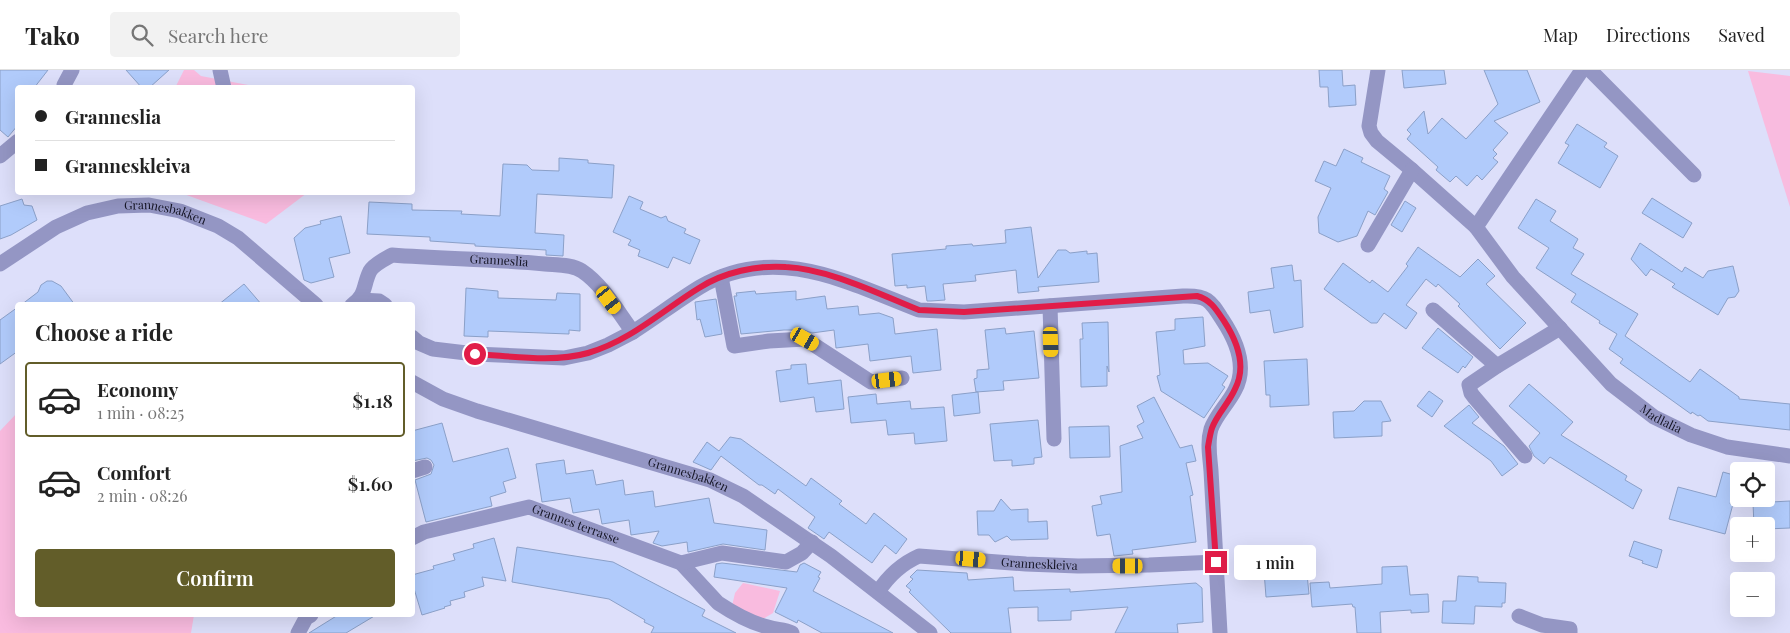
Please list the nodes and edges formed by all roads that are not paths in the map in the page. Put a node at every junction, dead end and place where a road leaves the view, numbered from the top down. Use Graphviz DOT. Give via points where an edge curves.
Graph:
graph roads {
  1 [pos="72,70"];
  2 [pos="220,70"];
  3 [pos="1378,70"];
  4 [pos="1582,70"];
  5 [pos="1590,70"];
  6 [pos="64,85"];
  7 [pos="223,85"];
  8 [pos="15,144"];
  9 [pos="0,156"];
  10 [pos="1412,170"];
  11 [pos="1694,175"];
  12 [pos="1476,227"];
  13 [pos="1368,245"];
  14 [pos="0,264"];
  15 [pos="721,277"];
  16 [pos="313,302"];
  17 [pos="356,302"];
  18 [pos="380,302"];
  19 [pos="1050,306"];
  20 [pos="1433,310"];
  21 [pos="1560,328"];
  22 [pos="633,332"];
  23 [pos="415,340"];
  24 [pos="1497,366"];
  25 [pos="902,378"];
  26 [pos="415,384"];
  27 [pos="1054,439"];
  28 [pos="1525,456"];
  29 [pos="1790,456"];
  30 [pos="415,536"];
  31 [pos="812,542"];
  32 [pos="1216,562"];
  33 [pos="681,563"];
  34 [pos="878,592"];
  35 [pos="1519,616"];
  36 [pos="306,617"];
  37 [pos="298,633"];
  38 [pos="792,633"];
  39 [pos="930,633"];
  40 [pos="1220,633"];
  41 [pos="1570,633"];
  1 -- 6 [label="street"];
  2 -- 7 [label="street"];
  3 -- 10 [label="street, Madlalia" via="1369,126 1371,133"];
  4 -- 12 [label="street"];
  5 -- 11 [label="street"];
  8 -- 9 [label="street"];
  10 -- 12 [label="street, Madlalia"];
  10 -- 13 [label="street"];
  12 -- 21 [label="street, Madlalia" via="1513,276"];
  14 -- 16 [label="street, Grannesbakken" via="56,227 87,214 118,206 149,205 180,211 218,226 238,238"];
  15 -- 19 [label="street" via="745,270 786,266 820,272 919,310 964,312"];
  15 -- 22 [label="street" via="700,287"];
  15 -- 25 [label="street" via="734,346 769,340 805,339 871,382"];
  17 -- 18 [label="street, Granneslia"];
  17 -- 22 [label="street, Granneslia" via="371,270 392,255 568,266 580,269 590,278"];
  19 -- 27 [label="street"];
  19 -- 32 [label="street" via="1183,296 1205,298 1212,304 1234,339 1241,364 1235,390 1211,429 1208,447"];
  20 -- 24 [label="street"];
  21 -- 24 [label="street"];
  21 -- 29 [label="street, Madlalia" via="1610,384 1654,417 1727,447"];
  22 -- 23 [label="street" via="588,353 564,358 433,349"];
  24 -- 28 [label="street" via="1469,385 1471,393"];
  26 -- 31 [label="street, Grannesbakken" via="469,408 710,480 743,496"];
  30 -- 33 [label="street, Grannes terrasse" via="529,507"];
  31 -- 33 [label="street" via="802,553 786,562 722,553"];
  31 -- 34 [label="street, Grannesbakken"];
  32 -- 34 [label="street, Granneskleiva" via="1078,566 919,556 905,562 887,578"];
  32 -- 40 [label="street"];
  33 -- 38 [label="street, Grannes terrasse" via="718,604 748,620"];
  34 -- 39 [label="street, Grannesbakken"];
  35 -- 41 [label="street" via="1542,625 1570,629"];
  36 -- 37 [label="street"];
}
